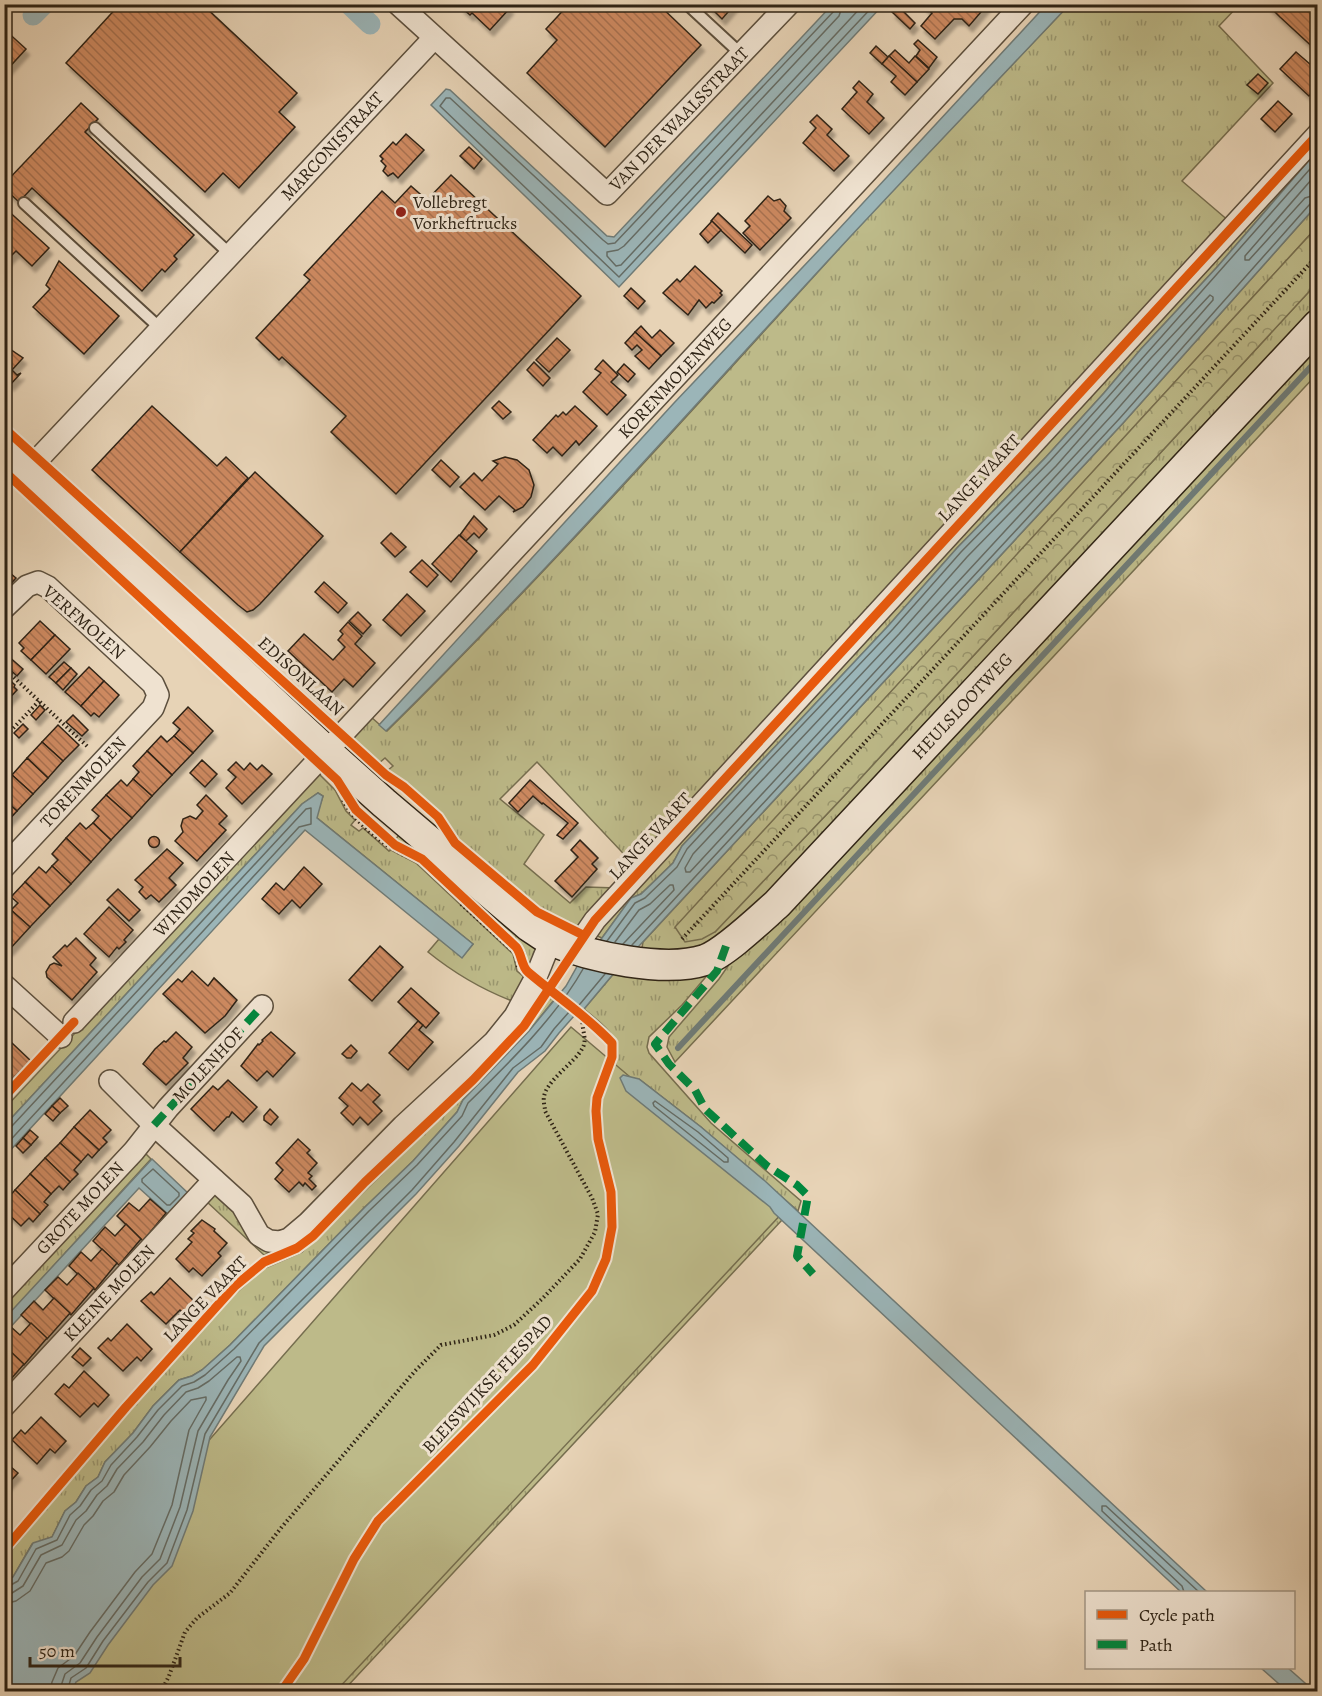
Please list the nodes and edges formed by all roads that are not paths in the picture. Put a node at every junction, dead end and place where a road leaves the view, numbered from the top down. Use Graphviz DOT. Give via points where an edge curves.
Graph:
graph roads {
  1 [pos="398,4"];
  2 [pos="687,4"];
  3 [pos="789,4"];
  4 [pos="1023,4"];
  5 [pos="434,38"];
  6 [pos="741,54"];
  7 [pos="95,128"];
  8 [pos="1317,134"];
  9 [pos="24,203"];
  10 [pos="231,255"];
  11 [pos="1317,325"];
  12 [pos="161,329"];
  13 [pos="4,452"];
  14 [pos="26,472"];
  15 [pos="4,608"];
  16 [pos="158,695"];
  17 [pos="327,752"];
  18 [pos="4,867"];
  19 [pos="563,944"];
  20 [pos="4,985"];
  21 [pos="262,1006"];
  22 [pos="110,1081"];
  23 [pos="154,1125"];
  24 [pos="214,1180"];
  25 [pos="4,1290"];
  26 [pos="4,1406"];
  1 -- 5 [label="street"];
  2 -- 6 [label="lane"];
  3 -- 6 [label="street, VAN DER WAALSSTRAAT"];
  4 -- 17 [label="street, KORENMOLENWEG"];
  5 -- 6 [label="street, VAN DER WAALSSTRAAT" via="607,194"];
  5 -- 10 [label="street, MARCONISTRAAT"];
  7 -- 10 [label="lane"];
  8 -- 19 [label="street, LANGE VAART" via="595,920"];
  9 -- 12 [label="lane"];
  10 -- 12 [label="street, MARCONISTRAAT"];
  11 -- 19 [label="street, HEULSLOOTWEG" via="777,904 740,936 707,959 686,964 647,964"];
  12 -- 14 [label="street, MARCONISTRAAT"];
  13 -- 14 [label="street, EDISONLAAN"];
  14 -- 17 [label="street, EDISONLAAN"];
  15 -- 16 [label="street, VERFMOLEN" via="27,586 38,582 48,587 153,684"];
  16 -- 18 [label="street, TORENMOLEN" via="153,708"];
  17 -- 19 [label="street, EDISONLAAN" via="501,904 529,926"];
  17 -- 20 [label="street, WINDMOLEN" via="68,1030"];
  19 -- 24 [label="street, LANGE VAART" via="534,979 515,1016 494,1042 289,1239 269,1241 259,1235 242,1205"];
  21 -- 23 [label="street, MOLENHOF"];
  22 -- 23 [label="street, LANGE VAART"];
  23 -- 24 [label="street, LANGE VAART"];
  23 -- 25 [label="street, GROTE MOLEN"];
  24 -- 26 [label="street, KLEINE MOLEN"];
}
